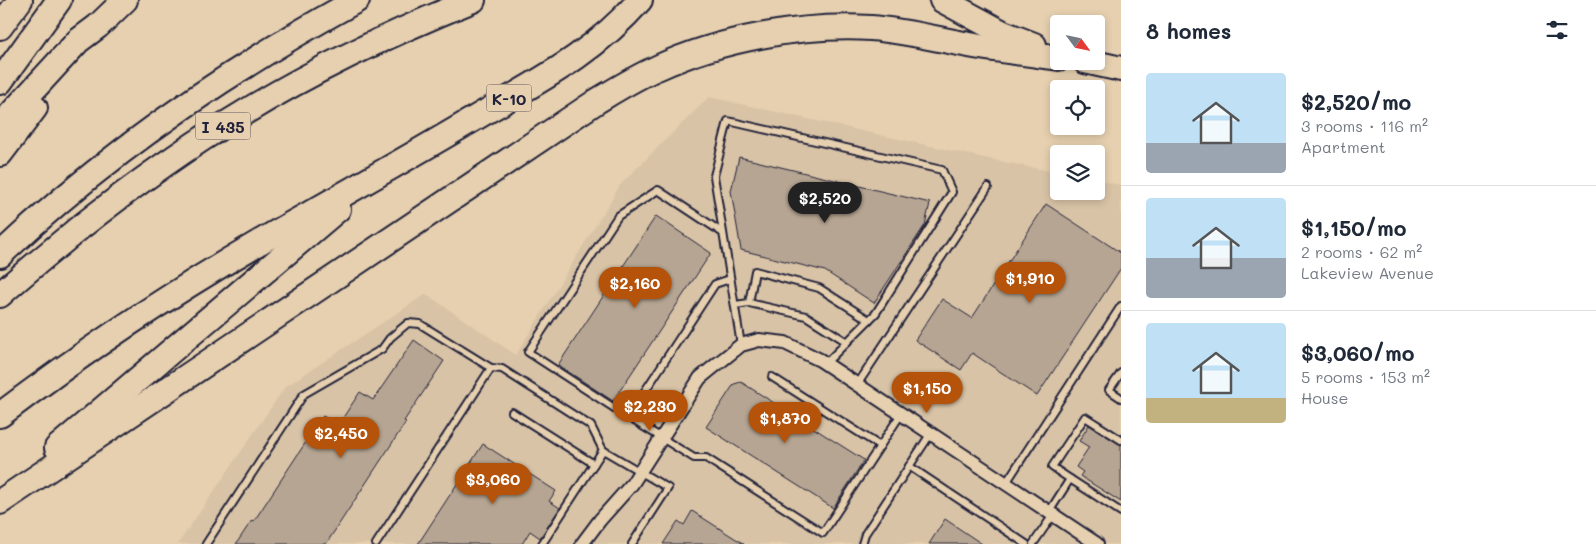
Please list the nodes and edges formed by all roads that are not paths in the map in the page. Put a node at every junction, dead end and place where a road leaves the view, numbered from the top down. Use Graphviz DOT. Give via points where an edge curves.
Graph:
graph roads {
  1 [pos="20,0"];
  2 [pos="59,0"];
  3 [pos="124,0"];
  4 [pos="357,0"];
  5 [pos="473,0"];
  6 [pos="640,0"];
  7 [pos="942,0"];
  8 [pos="98,26"];
  9 [pos="0,28"];
  10 [pos="1050,50"];
  11 [pos="1050,57"];
  12 [pos="1105,65"];
  13 [pos="1121,69"];
  14 [pos="0,82"];
  15 [pos="0,126"];
  16 [pos="0,154"];
  17 [pos="382,173"];
  18 [pos="988,187"];
  19 [pos="723,233"];
  20 [pos="0,255"];
  21 [pos="730,279"];
  22 [pos="0,295"];
  23 [pos="749,303"];
  24 [pos="735,305"];
  25 [pos="1121,306"];
  26 [pos="869,320"];
  27 [pos="847,342"];
  28 [pos="741,345"];
  29 [pos="825,364"];
  30 [pos="491,368"];
  31 [pos="1121,373"];
  32 [pos="772,377"];
  33 [pos="857,385"];
  34 [pos="1121,398"];
  35 [pos="512,412"];
  36 [pos="901,414"];
  37 [pos="0,415"];
  38 [pos="628,417"];
  39 [pos="931,433"];
  40 [pos="662,439"];
  41 [pos="1121,440"];
  42 [pos="880,446"];
  43 [pos="603,450"];
  44 [pos="594,464"];
  45 [pos="909,466"];
  46 [pos="641,471"];
  47 [pos="1070,479"];
  48 [pos="1006,483"];
  49 [pos="0,496"];
  50 [pos="0,502"];
  51 [pos="1121,512"];
  52 [pos="1051,513"];
  53 [pos="206,544"];
  54 [pos="376,544"];
  55 [pos="542,544"];
  56 [pos="582,544"];
  57 [pos="632,544"];
  58 [pos="862,544"];
  59 [pos="1026,544"];
  60 [pos="1033,544"];
  61 [pos="1097,544"];
  1 -- 9 [label="highway"];
  2 -- 14 [label="highway"];
  3 -- 8 [label="highway"];
  4 -- 20 [label="highway, I 435" via="295,34 183,107 61,200"];
  5 -- 22 [label="highway, I 435" via="334,62 242,114 99,212"];
  6 -- 17 [label="highway, K-10" via="612,30 580,56"];
  7 -- 10 [label="highway" via="1003,33"];
  8 -- 15 [label="highway" via="78,41"];
  8 -- 16 [label="highway" via="86,47"];
  11 -- 50 [label="highway" via="896,31 844,28 761,36 658,67 589,106"];
  12 -- 13 [label="highway"];
  17 -- 37 [label="highway" via="192,282 88,350"];
  17 -- 49 [label="highway"];
  18 -- 33 [label="lane"];
  19 -- 21 [label="lane"];
  19 -- 26 [label="lane" via="714,176 728,121 942,170 952,192"];
  19 -- 38 [label="lane" via="658,190 618,216 528,352"];
  21 -- 24 [label="lane"];
  21 -- 38 [label="lane" via="715,284"];
  23 -- 24 [label="lane"];
  23 -- 26 [label="lane" via="755,271 819,288"];
  23 -- 27 [label="lane" via="806,316"];
  24 -- 28 [label="lane"];
  25 -- 48 [label="lane"];
  26 -- 27 [label="lane"];
  27 -- 29 [label="lane"];
  28 -- 29 [label="street" via="759,340 786,343"];
  28 -- 40 [label="street" via="700,378"];
  29 -- 33 [label="street"];
  30 -- 43 [label="lane" via="502,368 590,426"];
  30 -- 53 [label="lane" via="420,324 408,323 382,349 304,394"];
  30 -- 54 [label="lane"];
  31 -- 34 [label="lane" via="1109,390"];
  32 -- 42 [label="lane"];
  33 -- 36 [label="street"];
  35 -- 44 [label="lane"];
  36 -- 39 [label="street"];
  36 -- 42 [label="lane"];
  38 -- 40 [label="lane"];
  39 -- 45 [label="lane"];
  39 -- 48 [label="street"];
  40 -- 42 [label="lane" via="694,458 706,458 823,533"];
  40 -- 46 [label="street"];
  41 -- 47 [label="lane" via="1085,417 1052,467"];
  43 -- 44 [label="lane"];
  43 -- 46 [label="lane"];
  44 -- 55 [label="lane"];
  45 -- 58 [label="lane" via="865,534"];
  45 -- 59 [label="lane"];
  46 -- 56 [label="street"];
  46 -- 57 [label="lane" via="668,488"];
  47 -- 51 [label="lane"];
  47 -- 52 [label="lane"];
  48 -- 52 [label="street"];
  52 -- 60 [label="lane"];
  52 -- 61 [label="street"];
}
